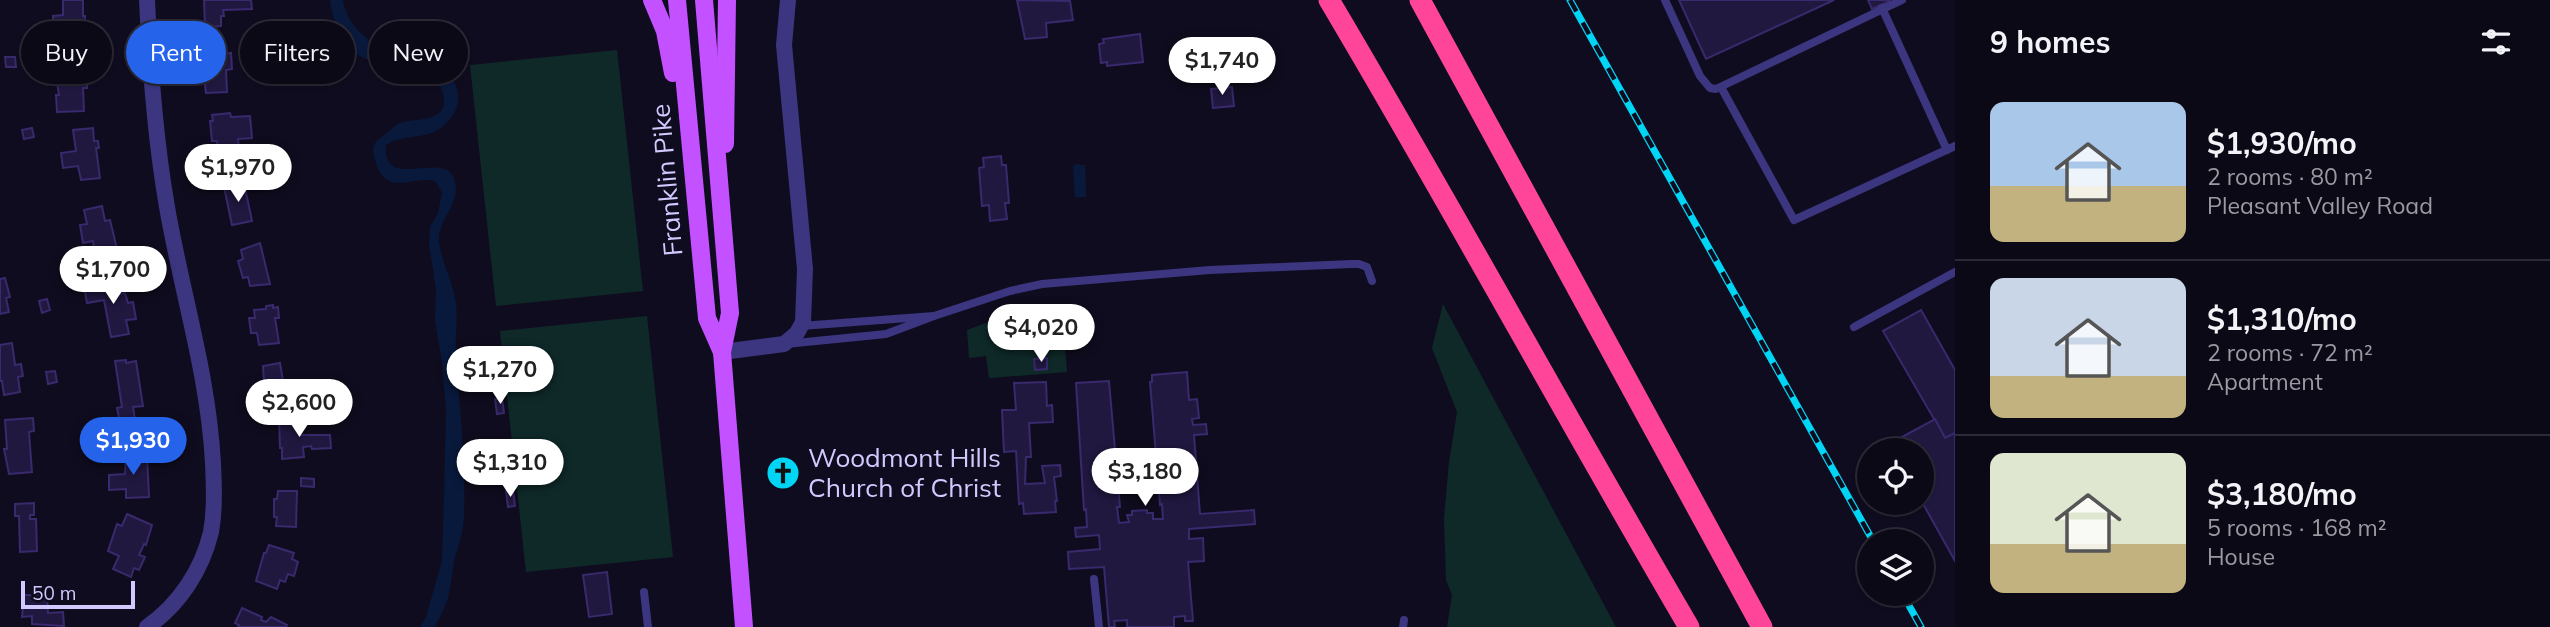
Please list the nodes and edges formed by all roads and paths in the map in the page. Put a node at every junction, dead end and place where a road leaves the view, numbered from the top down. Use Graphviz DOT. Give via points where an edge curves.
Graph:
graph roads {
  1 [pos="147,0"];
  2 [pos="652,0"];
  3 [pos="677,0"];
  4 [pos="704,0"];
  5 [pos="727,0"];
  6 [pos="788,0"];
  7 [pos="1329,0"];
  8 [pos="1420,0"];
  9 [pos="1665,0"];
  10 [pos="1902,0"];
  11 [pos="1882,8"];
  12 [pos="1721,89"];
  13 [pos="1951,148"];
  14 [pos="722,211"];
  15 [pos="696,213"];
  16 [pos="1955,272"];
  17 [pos="1372,281"];
  18 [pos="934,316"];
  19 [pos="801,326"];
  20 [pos="1854,327"];
  21 [pos="783,344"];
  22 [pos="722,352"];
  23 [pos="1689,492"];
  24 [pos="1094,579"];
  25 [pos="645,593"];
  26 [pos="146,627"];
  27 [pos="648,627"];
  28 [pos="744,627"];
  29 [pos="1099,627"];
  30 [pos="1689,627"];
  31 [pos="1762,627"];
  32 [pos="1773,627"];
  1 -- 26 [label="street" via="156,132 167,209 201,358 214,492 208,543 190,583 169,610"];
  2 -- 15 [label="main road" via="667,41"];
  3 -- 15 [label="main road, Franklin Pike"];
  4 -- 14 [label="main road, Franklin Pike"];
  5 -- 14 [label="main road"];
  6 -- 19 [label="street" via="784,45 806,269"];
  7 -- 30 [label="highway"];
  8 -- 23 [label="highway"];
  9 -- 12 [label="lane" via="1700,76 1710,88"];
  10 -- 11 [label="lane"];
  11 -- 12 [label="lane"];
  11 -- 13 [label="lane"];
  12 -- 13 [label="lane" via="1794,220"];
  14 -- 22 [label="main road, Franklin Pike" via="730,313"];
  15 -- 22 [label="main road, Franklin Pike" via="707,318"];
  16 -- 20 [label="lane"];
  17 -- 18 [label="lane" via="1367,267 1359,264 1210,270 1027,287"];
  18 -- 19 [label="lane"];
  18 -- 21 [label="lane" via="886,334"];
  19 -- 21 [label="street"];
  21 -- 22 [label="street"];
  22 -- 28 [label="main road, Franklin Pike"];
  23 -- 31 [label="highway"];
  23 -- 32 [label="highway"];
  24 -- 29 [label="lane"];
  25 -- 27 [label="lane"];
}
